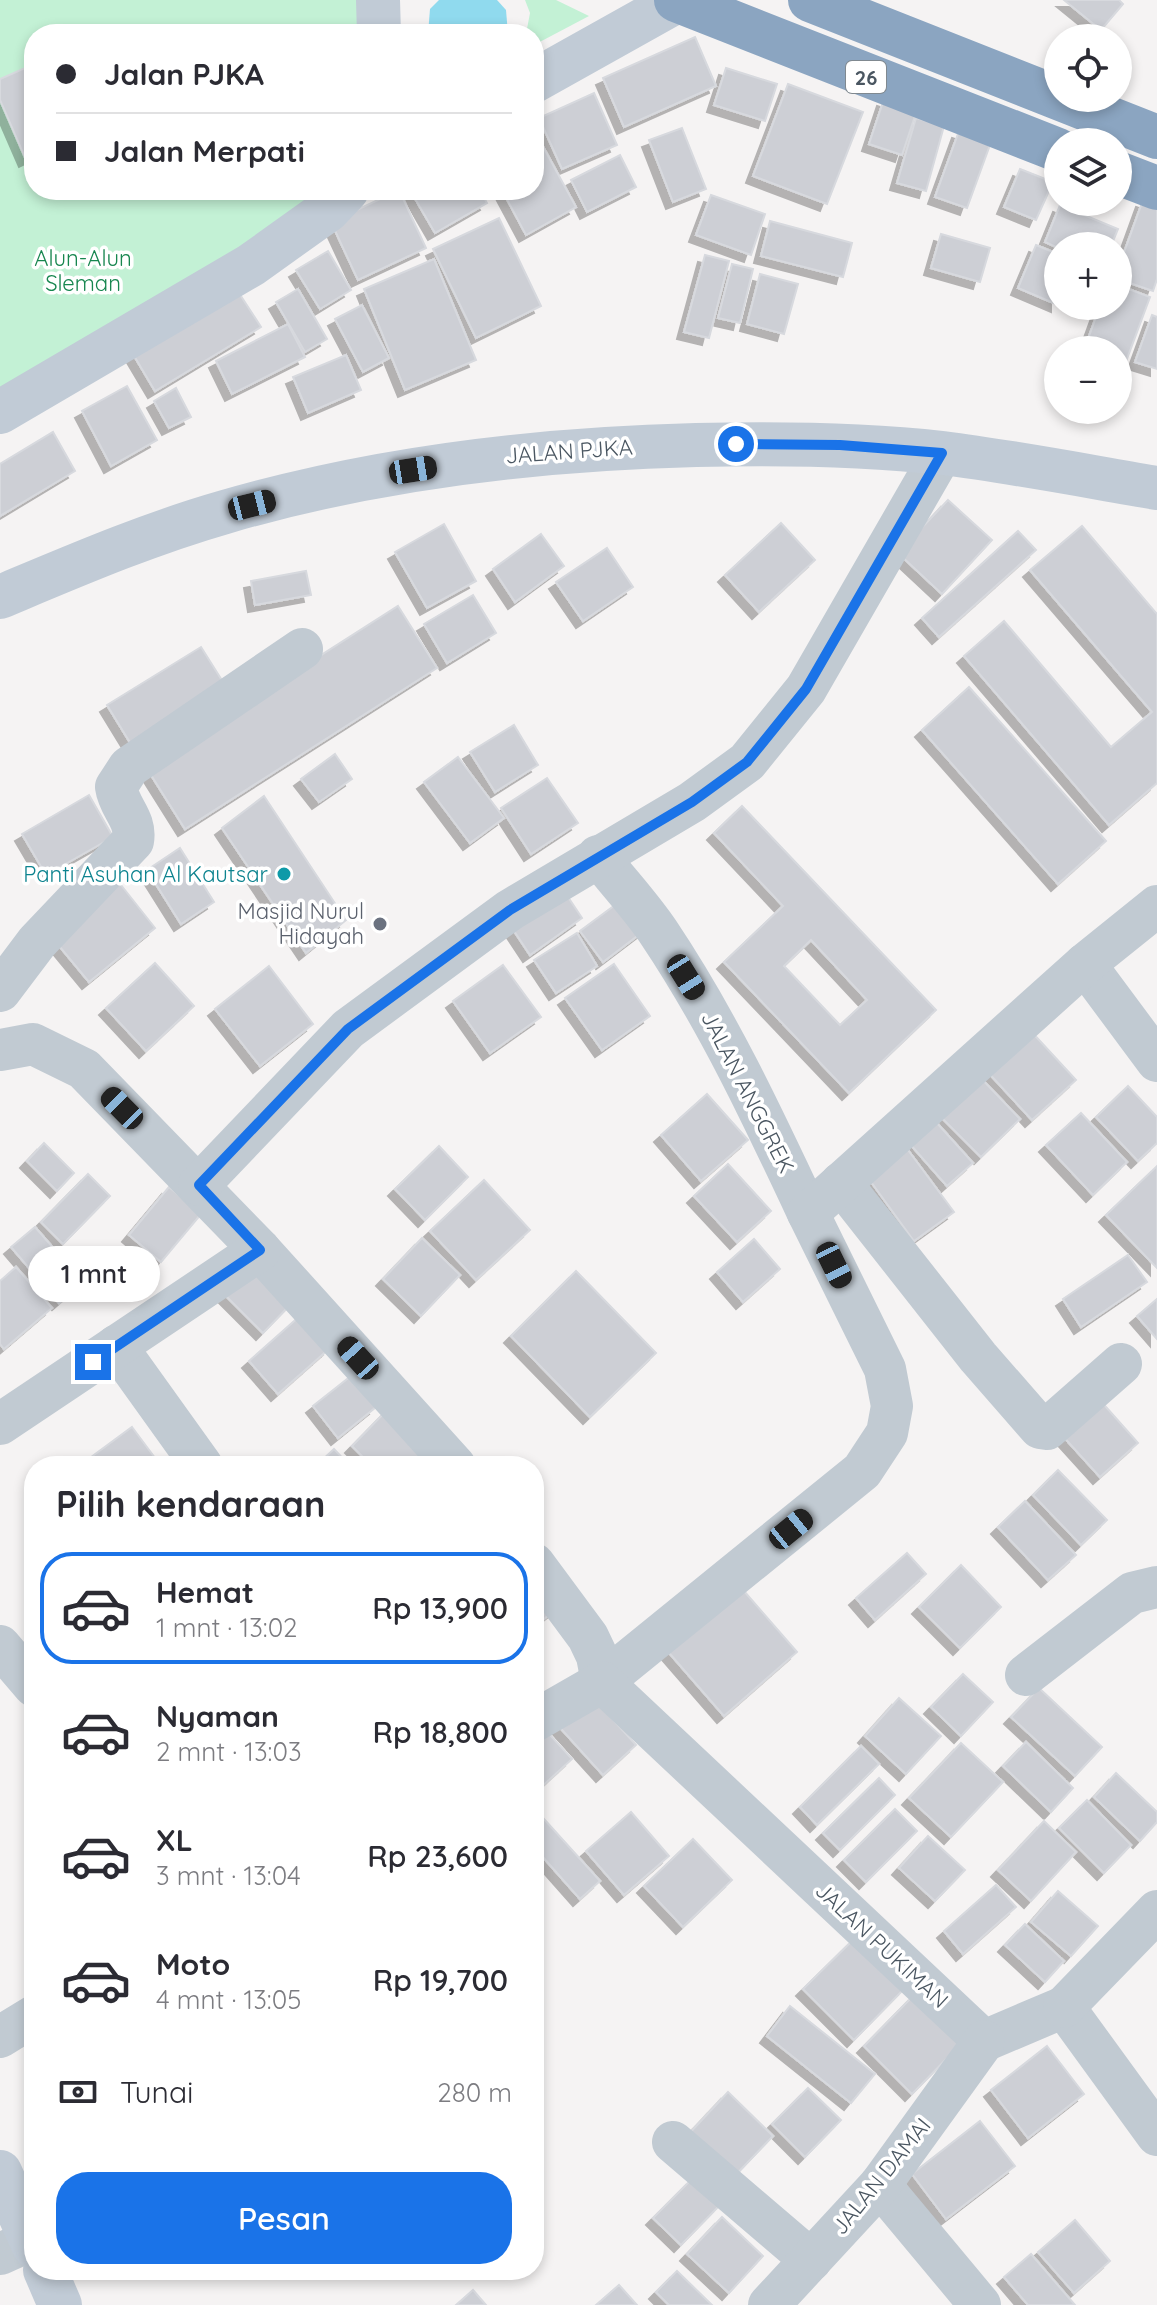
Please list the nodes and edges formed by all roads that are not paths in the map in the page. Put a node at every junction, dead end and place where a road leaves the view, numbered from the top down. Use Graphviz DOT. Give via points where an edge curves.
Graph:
graph roads {
  1 [pos="378,0"];
  2 [pos="676,0"];
  3 [pos="810,0"];
  4 [pos="379,24"];
  5 [pos="544,75"];
  6 [pos="1157,137"];
  7 [pos="1044,145"];
  8 [pos="1132,178"];
  9 [pos="1157,188"];
  10 [pos="338,200"];
  11 [pos="0,412"];
  12 [pos="942,453"];
  13 [pos="1157,488"];
  14 [pos="0,597"];
  15 [pos="302,649"];
  16 [pos="598,856"];
  17 [pos="1151,925"];
  18 [pos="1085,964"];
  19 [pos="5,970"];
  20 [pos="0,1050"];
  21 [pos="1157,1061"];
  22 [pos="841,1183"];
  23 [pos="199,1185"];
  24 [pos="808,1213"];
  25 [pos="260,1250"];
  26 [pos="116,1346"];
  27 [pos="1121,1364"];
  28 [pos="0,1424"];
  29 [pos="195,1456"];
  30 [pos="446,1456"];
  31 [pos="544,1578"];
  32 [pos="1157,1587"];
  33 [pos="0,1646"];
  34 [pos="24,1674"];
  35 [pos="1026,1675"];
  36 [pos="602,1682"];
  37 [pos="544,1715"];
  38 [pos="1157,1911"];
  39 [pos="1064,2007"];
  40 [pos="24,2022"];
  41 [pos="0,2037"];
  42 [pos="984,2041"];
  43 [pos="1157,2135"];
  44 [pos="673,2142"];
  45 [pos="0,2172"];
  46 [pos="880,2185"];
  47 [pos="24,2243"];
  48 [pos="811,2260"];
  49 [pos="44,2280"];
  50 [pos="60,2305"];
  51 [pos="769,2305"];
  52 [pos="980,2305"];
  1 -- 4 [label="main road"];
  2 -- 5 [label="main road"];
  2 -- 7 [label="highway, 26"];
  3 -- 6 [label="highway, 26"];
  8 -- 9 [label="highway"];
  10 -- 11 [label="main road" via="251,265"];
  12 -- 13 [label="main road, JALAN PJKA"];
  12 -- 14 [label="main road, JALAN PJKA" via="736,444 493,457 359,479 225,512"];
  12 -- 16 [label="street" via="806,689 747,762 692,802"];
  15 -- 19 [label="street" via="129,767 116,787 132,820 133,841"];
  16 -- 23 [label="street" via="510,910 348,1029"];
  16 -- 24 [label="street, JALAN ANGGREK" via="657,931 701,1000"];
  17 -- 18 [label="street"];
  18 -- 21 [label="street"];
  18 -- 22 [label="street"];
  20 -- 23 [label="street" via="33,1044 84,1069"];
  22 -- 24 [label="street"];
  22 -- 27 [label="street" via="1040,1428 1047,1429"];
  23 -- 25 [label="street"];
  24 -- 36 [label="street, JALAN ANGGREK" via="885,1369 892,1406 887,1433 862,1471"];
  25 -- 26 [label="street"];
  25 -- 30 [label="street"];
  26 -- 28 [label="street"];
  26 -- 29 [label="street"];
  31 -- 36 [label="street" via="588,1637"];
  32 -- 35 [label="street" via="1132,1593"];
  33 -- 34 [label="street"];
  36 -- 37 [label="street, JALAN ANGGREK"];
  36 -- 42 [label="street, JALAN PUKIMAN"];
  38 -- 39 [label="street"];
  39 -- 42 [label="street"];
  39 -- 43 [label="street"];
  40 -- 41 [label="street"];
  42 -- 46 [label="street, JALAN DAMAI"];
  44 -- 48 [label="street"];
  45 -- 47 [label="main road"];
  46 -- 48 [label="street, JALAN DAMAI"];
  46 -- 52 [label="street"];
  48 -- 51 [label="street, JALAN DAMAI"];
  49 -- 50 [label="main road"];
}
